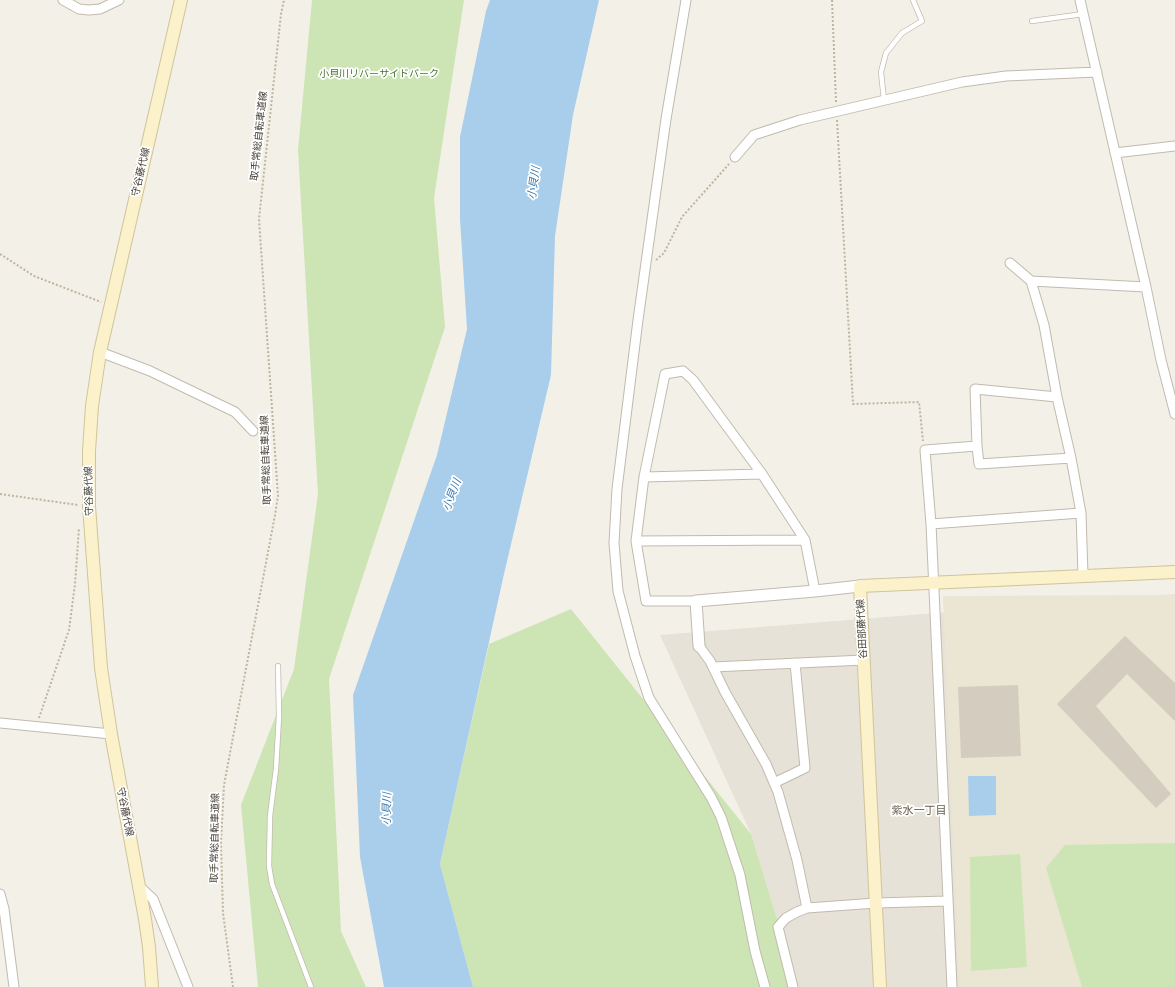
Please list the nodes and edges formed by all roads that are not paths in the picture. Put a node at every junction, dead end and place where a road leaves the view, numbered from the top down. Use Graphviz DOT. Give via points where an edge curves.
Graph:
graph roads {
  1 [pos="63,0"];
  2 [pos="119,0"];
  3 [pos="181,0"];
  4 [pos="686,0"];
  5 [pos="913,0"];
  6 [pos="1080,0"];
  7 [pos="1083,14"];
  8 [pos="1032,21"];
  9 [pos="1096,72"];
  10 [pos="884,100"];
  11 [pos="1175,146"];
  12 [pos="1116,153"];
  13 [pos="735,157"];
  14 [pos="1010,263"];
  15 [pos="1031,281"];
  16 [pos="1146,287"];
  17 [pos="100,352"];
  18 [pos="1057,397"];
  19 [pos="1175,414"];
  20 [pos="253,431"];
  21 [pos="977,446"];
  22 [pos="1071,458"];
  23 [pos="762,474"];
  24 [pos="644,477"];
  25 [pos="1081,513"];
  26 [pos="932,524"];
  27 [pos="805,540"];
  28 [pos="636,541"];
  29 [pos="1174,569"];
  30 [pos="1083,575"];
  31 [pos="934,582"];
  32 [pos="860,586"];
  33 [pos="815,591"];
  34 [pos="696,601"];
  35 [pos="699,646"];
  36 [pos="864,660"];
  37 [pos="795,663"];
  38 [pos="278,666"];
  39 [pos="713,667"];
  40 [pos="0,724"];
  41 [pos="111,734"];
  42 [pos="774,783"];
  43 [pos="139,886"];
  44 [pos="0,894"];
  45 [pos="948,901"];
  46 [pos="876,903"];
  47 [pos="807,908"];
  48 [pos="14,987"];
  49 [pos="152,987"];
  50 [pos="188,987"];
  51 [pos="311,987"];
  52 [pos="765,987"];
  53 [pos="793,987"];
  54 [pos="880,987"];
  55 [pos="952,987"];
  1 -- 2 [label="street" via="78,9 89,10 100,9"];
  3 -- 17 [label="main road, 守谷藤代線"];
  4 -- 52 [label="street" via="666,119 616,489 614,542 618,592 634,656 649,698 721,817 740,875"];
  5 -- 10 [label="lane" via="922,21 902,33 886,53 881,72"];
  6 -- 7 [label="street"];
  7 -- 8 [label="lane"];
  7 -- 9 [label="street"];
  9 -- 10 [label="street" via="1006,76 962,82"];
  9 -- 12 [label="street"];
  10 -- 13 [label="street" via="800,120 754,135"];
  11 -- 12 [label="street"];
  12 -- 16 [label="street"];
  14 -- 15 [label="street"];
  15 -- 16 [label="street"];
  15 -- 18 [label="street" via="1044,325"];
  16 -- 19 [label="street"];
  17 -- 20 [label="street" via="150,371 235,412"];
  17 -- 41 [label="main road, 守谷藤代線" via="89,443 88,506 101,668"];
  18 -- 21 [label="street" via="975,389"];
  18 -- 22 [label="street"];
  21 -- 22 [label="street" via="979,464"];
  21 -- 26 [label="street" via="924,450"];
  22 -- 25 [label="street"];
  23 -- 24 [label="street"];
  23 -- 24 [label="street" via="693,380 683,371 665,374"];
  23 -- 27 [label="street"];
  24 -- 28 [label="street"];
  25 -- 26 [label="street"];
  25 -- 30 [label="street"];
  26 -- 31 [label="street"];
  27 -- 28 [label="street"];
  27 -- 33 [label="street"];
  28 -- 34 [label="street" via="646,601"];
  29 -- 30 [label="main road, 谷田部藤代線"];
  30 -- 31 [label="main road, 谷田部藤代線"];
  31 -- 32 [label="main road, 谷田部藤代線"];
  31 -- 45 [label="street"];
  32 -- 33 [label="street"];
  32 -- 36 [label="main road, 谷田部藤代線"];
  33 -- 34 [label="street"];
  34 -- 35 [label="street"];
  35 -- 39 [label="street"];
  36 -- 37 [label="street"];
  36 -- 46 [label="main road, 谷田部藤代線"];
  37 -- 39 [label="street"];
  37 -- 42 [label="street" via="805,768"];
  38 -- 51 [label="lane" via="279,716 270,816 269,866 272,884"];
  39 -- 42 [label="street"];
  40 -- 41 [label="street"];
  41 -- 43 [label="main road, 守谷藤代線"];
  42 -- 47 [label="street" via="797,860"];
  43 -- 49 [label="main road, 守谷藤代線" via="150,947"];
  43 -- 50 [label="street" via="153,899"];
  44 -- 48 [label="street"];
  45 -- 46 [label="street"];
  45 -- 55 [label="street"];
  46 -- 47 [label="street"];
  46 -- 54 [label="main road, 谷田部藤代線"];
  47 -- 53 [label="street" via="786,918 778,927"];
}
